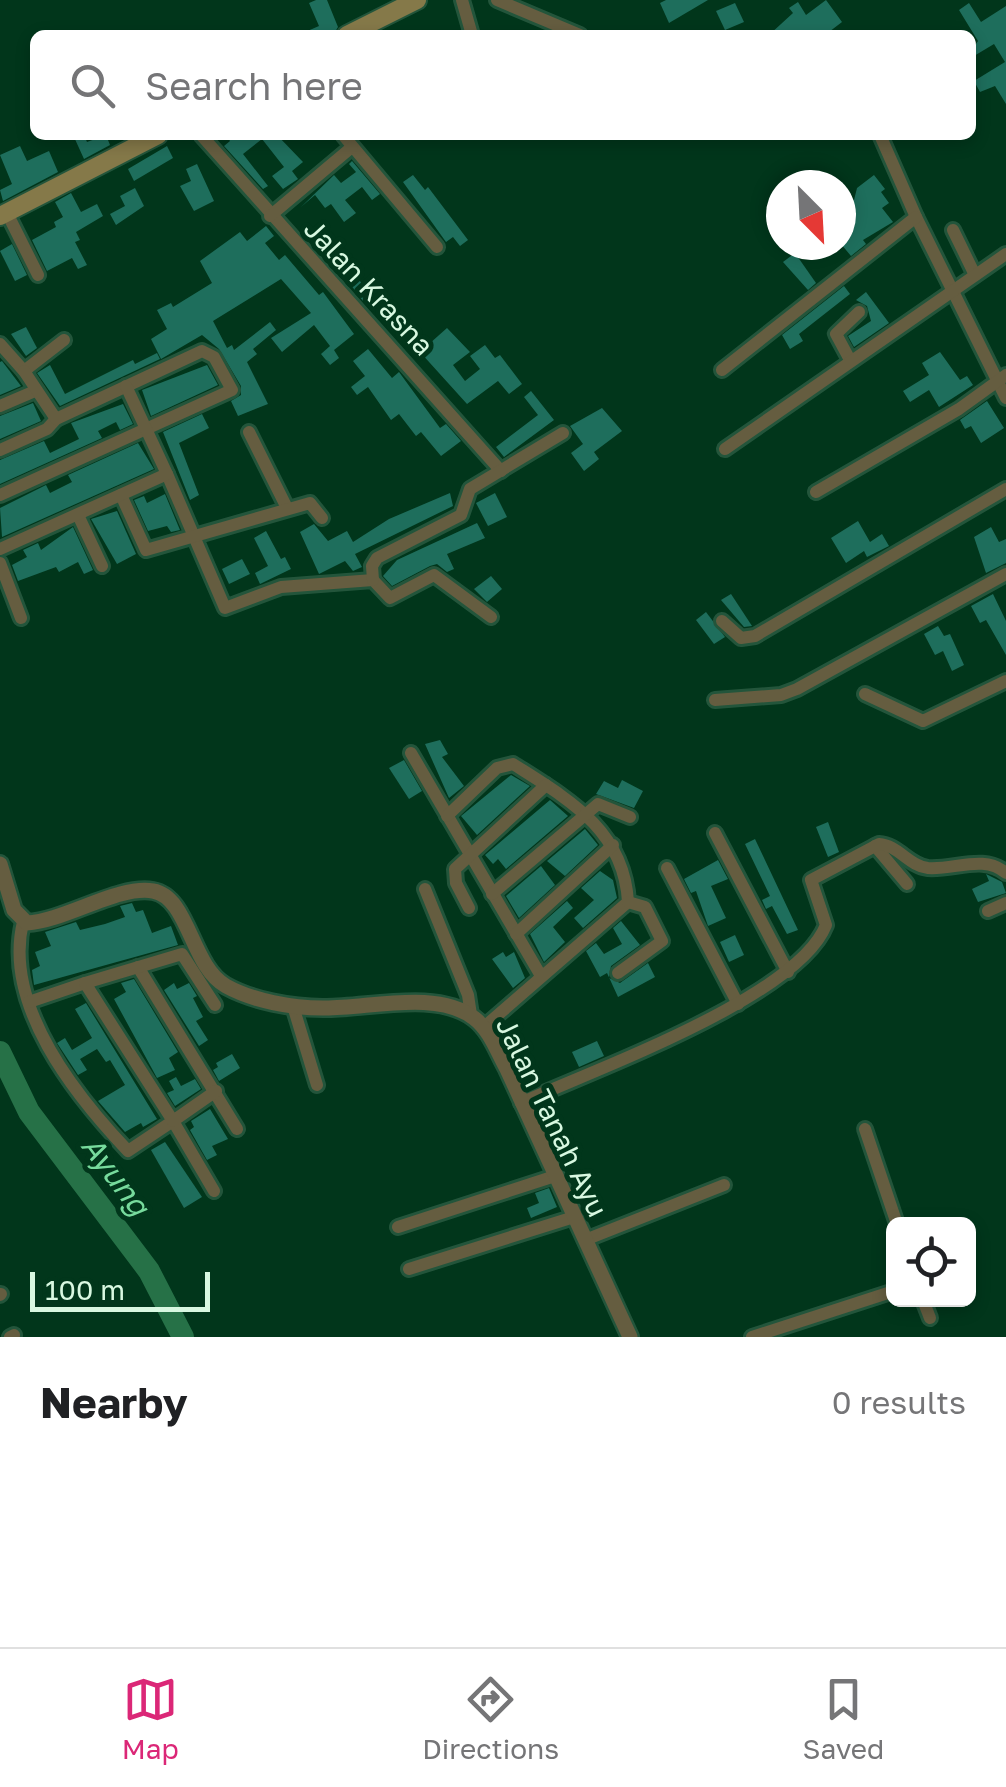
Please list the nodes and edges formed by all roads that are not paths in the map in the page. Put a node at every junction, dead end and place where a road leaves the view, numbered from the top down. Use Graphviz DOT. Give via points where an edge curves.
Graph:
graph roads {
  1 [pos="417,0"];
  2 [pos="462,0"];
  3 [pos="497,0"];
  4 [pos="356,30"];
  5 [pos="471,30"];
  6 [pos="568,30"];
  7 [pos="148,140"];
  8 [pos="205,140"];
  9 [pos="882,140"];
  10 [pos="348,141"];
  11 [pos="4,214"];
  12 [pos="270,216"];
  13 [pos="916,218"];
  14 [pos="953,230"];
  15 [pos="437,247"];
  16 [pos="1006,254"];
  17 [pos="38,275"];
  18 [pos="975,275"];
  19 [pos="952,290"];
  20 [pos="859,312"];
  21 [pos="64,340"];
  22 [pos="1,347"];
  23 [pos="850,360"];
  24 [pos="722,370"];
  25 [pos="24,371"];
  26 [pos="1002,378"];
  27 [pos="126,386"];
  28 [pos="35,391"];
  29 [pos="1006,398"];
  30 [pos="0,406"];
  31 [pos="56,418"];
  32 [pos="146,430"];
  33 [pos="249,432"];
  34 [pos="562,434"];
  35 [pos="725,449"];
  36 [pos="0,450"];
  37 [pos="501,471"];
  38 [pos="167,474"];
  39 [pos="1006,489"];
  40 [pos="816,492"];
  41 [pos="0,494"];
  42 [pos="121,495"];
  43 [pos="287,508"];
  44 [pos="78,515"];
  45 [pos="322,518"];
  46 [pos="191,536"];
  47 [pos="0,549"];
  48 [pos="0,563"];
  49 [pos="102,566"];
  50 [pos="1006,574"];
  51 [pos="373,580"];
  52 [pos="491,617"];
  53 [pos="21,618"];
  54 [pos="722,622"];
  55 [pos="1006,682"];
  56 [pos="866,694"];
  57 [pos="715,700"];
  58 [pos="411,753"];
  59 [pos="546,785"];
  60 [pos="586,812"];
  61 [pos="446,816"];
  62 [pos="630,817"];
  63 [pos="715,833"];
  64 [pos="613,845"];
  65 [pos="874,846"];
  66 [pos="468,855"];
  67 [pos="0,864"];
  68 [pos="667,868"];
  69 [pos="1006,873"];
  70 [pos="907,884"];
  71 [pos="425,889"];
  72 [pos="492,894"];
  73 [pos="628,902"];
  74 [pos="1006,903"];
  75 [pos="469,908"];
  76 [pos="988,912"];
  77 [pos="19,916"];
  78 [pos="516,934"];
  79 [pos="138,967"];
  80 [pos="618,972"];
  81 [pos="788,972"];
  82 [pos="540,976"];
  83 [pos="85,983"];
  84 [pos="29,1002"];
  85 [pos="215,1004"];
  86 [pos="738,1004"];
  87 [pos="293,1006"];
  88 [pos="471,1015"];
  89 [pos="484,1027"];
  90 [pos="317,1085"];
  91 [pos="216,1091"];
  92 [pos="521,1103"];
  93 [pos="173,1121"];
  94 [pos="237,1129"];
  95 [pos="865,1130"];
  96 [pos="555,1176"];
  97 [pos="724,1185"];
  98 [pos="214,1191"];
  99 [pos="574,1217"];
  100 [pos="895,1217"];
  101 [pos="398,1227"];
  102 [pos="585,1240"];
  103 [pos="410,1270"];
  104 [pos="886,1295"];
  105 [pos="926,1307"];
  106 [pos="930,1318"];
  107 [pos="630,1337"];
  108 [pos="752,1337"];
  1 -- 4 [label="main road"];
  2 -- 5 [label="street"];
  3 -- 6 [label="street"];
  7 -- 11 [label="main road"];
  8 -- 12 [label="street, Jalan Krasna"];
  9 -- 13 [label="street"];
  10 -- 12 [label="street"];
  10 -- 15 [label="street"];
  11 -- 17 [label="street"];
  12 -- 37 [label="street, Jalan Krasna"];
  13 -- 19 [label="street"];
  13 -- 24 [label="street"];
  14 -- 18 [label="street"];
  16 -- 18 [label="street"];
  18 -- 19 [label="street"];
  19 -- 23 [label="street"];
  19 -- 26 [label="street"];
  20 -- 23 [label="street" via="836,334"];
  21 -- 25 [label="street"];
  22 -- 25 [label="street"];
  23 -- 35 [label="street"];
  25 -- 28 [label="street"];
  26 -- 29 [label="street"];
  26 -- 40 [label="street"];
  27 -- 31 [label="street"];
  27 -- 32 [label="street"];
  27 -- 32 [label="street" via="202,351 214,357 232,389"];
  28 -- 30 [label="street"];
  28 -- 31 [label="street"];
  31 -- 36 [label="street"];
  32 -- 38 [label="street"];
  32 -- 41 [label="street"];
  33 -- 43 [label="street"];
  34 -- 37 [label="street"];
  37 -- 51 [label="street" via="466,492 460,514 377,558"];
  38 -- 42 [label="street"];
  38 -- 46 [label="street"];
  39 -- 54 [label="street" via="755,636 740,638"];
  42 -- 44 [label="street"];
  42 -- 46 [label="street" via="146,550"];
  43 -- 45 [label="street" via="310,503"];
  43 -- 46 [label="street"];
  44 -- 47 [label="street"];
  44 -- 49 [label="street"];
  46 -- 51 [label="street" via="225,608 281,588"];
  48 -- 53 [label="street"];
  50 -- 57 [label="street" via="797,689"];
  51 -- 52 [label="street" via="390,598 436,575"];
  55 -- 56 [label="street" via="922,722"];
  58 -- 61 [label="street"];
  59 -- 60 [label="street"];
  59 -- 61 [label="street" via="504,764"];
  59 -- 66 [label="street"];
  60 -- 62 [label="street" via="601,803"];
  60 -- 64 [label="street"];
  60 -- 72 [label="street"];
  61 -- 66 [label="street"];
  63 -- 81 [label="street"];
  64 -- 73 [label="street"];
  64 -- 78 [label="street"];
  65 -- 69 [label="street" via="887,844 917,866 974,863"];
  65 -- 70 [label="street"];
  65 -- 81 [label="street" via="811,880 826,924"];
  66 -- 72 [label="street"];
  66 -- 75 [label="street" via="454,874"];
  67 -- 77 [label="street"];
  68 -- 86 [label="street"];
  71 -- 88 [label="street"];
  72 -- 78 [label="street"];
  73 -- 80 [label="street" via="645,907 662,941"];
  73 -- 82 [label="street"];
  74 -- 76 [label="street"];
  77 -- 84 [label="street" via="19,968"];
  77 -- 87 [label="street, Jalan Tanah Ayu" via="33,923 154,891 177,909 221,983"];
  78 -- 82 [label="street"];
  79 -- 83 [label="street"];
  79 -- 85 [label="street" via="182,954"];
  79 -- 91 [label="street"];
  81 -- 86 [label="street"];
  82 -- 89 [label="street"];
  83 -- 84 [label="street"];
  83 -- 93 [label="street"];
  84 -- 93 [label="street" via="68,1078 126,1150"];
  86 -- 92 [label="street"];
  87 -- 88 [label="street, Jalan Tanah Ayu" via="442,1005"];
  87 -- 90 [label="street"];
  88 -- 89 [label="street, Jalan Tanah Ayu"];
  89 -- 92 [label="street, Jalan Tanah Ayu"];
  91 -- 93 [label="street"];
  91 -- 94 [label="street"];
  92 -- 96 [label="street, Jalan Tanah Ayu"];
  93 -- 98 [label="street"];
  95 -- 100 [label="street"];
  96 -- 99 [label="street, Jalan Tanah Ayu"];
  96 -- 101 [label="street"];
  97 -- 102 [label="street"];
  99 -- 102 [label="street, Jalan Tanah Ayu"];
  99 -- 103 [label="street"];
  102 -- 107 [label="street, Jalan Tanah Ayu"];
  104 -- 108 [label="street"];
  105 -- 106 [label="street"];
}
